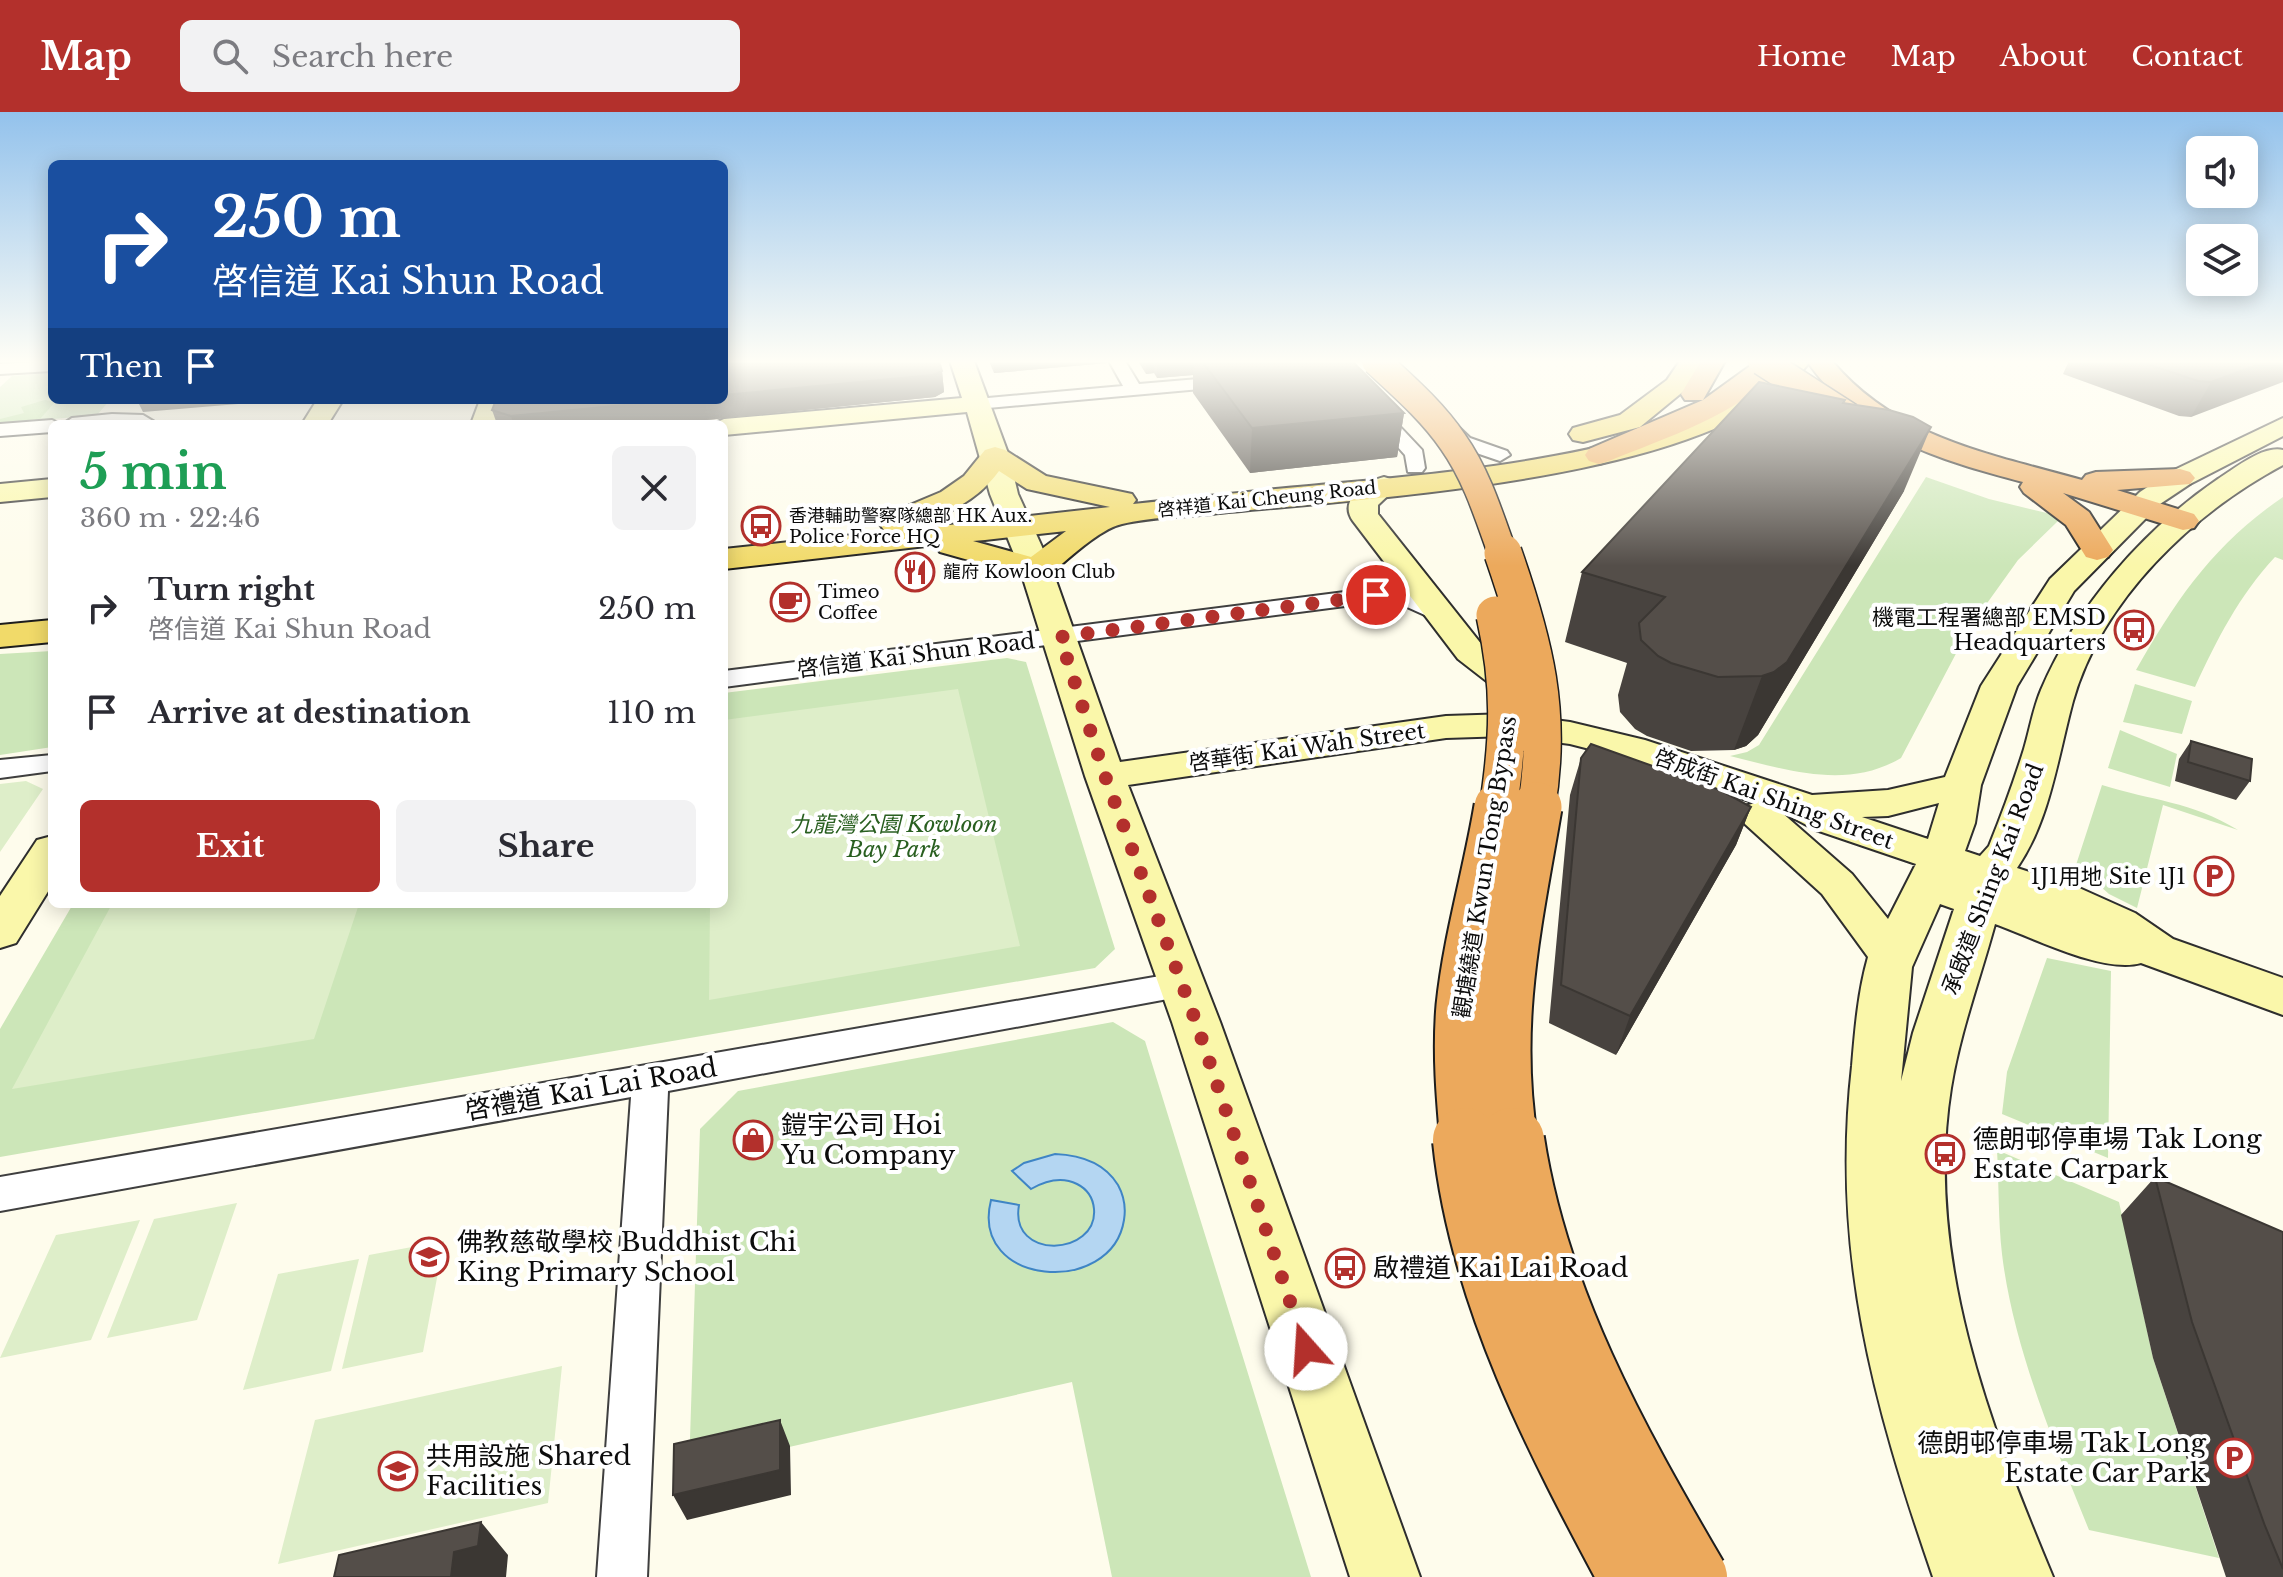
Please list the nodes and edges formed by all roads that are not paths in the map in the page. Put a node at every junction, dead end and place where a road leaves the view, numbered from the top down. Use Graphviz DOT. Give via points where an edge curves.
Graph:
graph roads {
  1 [pos="986,429"];
  2 [pos="1394,429"];
  3 [pos="1419,429"];
  4 [pos="1444,429"];
  5 [pos="1449,429"];
  6 [pos="1598,429"];
  7 [pos="1685,429"];
  8 [pos="1875,429"];
  9 [pos="1897,429"];
  10 [pos="2276,429"];
  11 [pos="2283,454"];
  12 [pos="1500,455"];
  13 [pos="995,456"];
  14 [pos="1415,468"];
  15 [pos="2007,468"];
  16 [pos="2180,478"];
  17 [pos="1384,486"];
  18 [pos="2035,487"];
  19 [pos="48,488"];
  20 [pos="0,493"];
  21 [pos="1116,508"];
  22 [pos="2135,512"];
  23 [pos="1014,519"];
  24 [pos="2178,526"];
  25 [pos="905,531"];
  26 [pos="728,542"];
  27 [pos="2097,550"];
  28 [pos="728,558"];
  29 [pos="1036,569"];
  30 [pos="1438,614"];
  31 [pos="0,618"];
  32 [pos="48,619"];
  33 [pos="48,620"];
  34 [pos="0,636"];
  35 [pos="1060,637"];
  36 [pos="1470,652"];
  37 [pos="728,678"];
  38 [pos="1508,732"];
  39 [pos="1631,748"];
  40 [pos="48,763"];
  41 [pos="0,769"];
  42 [pos="1109,784"];
  43 [pos="1961,785"];
  44 [pos="1808,807"];
  45 [pos="1759,815"];
  46 [pos="48,856"];
  47 [pos="1934,871"];
  48 [pos="1986,889"];
  49 [pos="0,932"];
  50 [pos="1891,955"];
  51 [pos="1183,985"];
  52 [pos="2283,997"];
  53 [pos="650,1079"];
  54 [pos="0,1194"];
  55 [pos="622,1577"];
  56 [pos="1385,1577"];
  57 [pos="1631,1577"];
  58 [pos="1695,1577"];
  59 [pos="1968,1577"];
  60 [pos="2018,1577"];
  1 -- 13 [label="main road"];
  2 -- 14 [label="street" via="1415,454"];
  3 -- 57 [label="highway, 觀塘繞道 Kwun Tong Bypass, bridge" via="1443,463 1463,510 1509,679 1509,743 1461,1011 1464,1132 1480,1215 1516,1336 1550,1417"];
  4 -- 58 [label="highway, 觀塘繞道 Kwun Tong Bypass, bridge" via="1481,491 1535,649 1545,708 1543,763 1513,933 1504,1035 1519,1184 1562,1318 1605,1413"];
  5 -- 12 [label="street"];
  6 -- 12 [label="main road, 啓祥道 Kai Cheung Road"];
  7 -- 17 [label="main road, 啓祥道 Kai Cheung Road" via="1599,455"];
  8 -- 18 [label="highway, bridge" via="1920,451"];
  9 -- 15 [label="highway"];
  10 -- 16 [label="main road"];
  11 -- 24 [label="main road, 承啟道 Shing Kai Road" via="2219,493"];
  12 -- 14 [label="main road, 啓祥道 Kai Cheung Road"];
  13 -- 21 [label="main road" via="1037,483"];
  13 -- 23 [label="main road"];
  13 -- 25 [label="main road" via="972,487"];
  14 -- 21 [label="main road, 啓祥道 Kai Cheung Road"];
  15 -- 16 [label="highway" via="2121,482"];
  15 -- 22 [label="highway"];
  16 -- 22 [label="main road"];
  17 -- 21 [label="main road, 啓祥道 Kai Cheung Road"];
  17 -- 30 [label="main road" via="1363,502 1363,515"];
  18 -- 22 [label="highway"];
  18 -- 27 [label="highway" via="2078,519"];
  19 -- 20 [label="main road"];
  21 -- 23 [label="main road, 啓祥道 Kai Cheung Road"];
  21 -- 29 [label="main road"];
  22 -- 24 [label="highway"];
  22 -- 27 [label="main road"];
  23 -- 25 [label="main road, 啓祥道 Kai Cheung Road"];
  23 -- 29 [label="main road"];
  24 -- 48 [label="main road, 承啟道 Shing Kai Road" via="2104,608 2083,641 2058,692 2010,845"];
  25 -- 26 [label="main road, 啓祥道 Kai Cheung Road"];
  25 -- 28 [label="main road, 啓祥道 Kai Cheung Road"];
  25 -- 29 [label="main road"];
  27 -- 43 [label="main road" via="2061,586 1999,686"];
  29 -- 35 [label="main road"];
  30 -- 35 [label="street, 啓信道 Kai Shun Road" via="1413,601 1376,595"];
  30 -- 36 [label="main road"];
  31 -- 32 [label="main road"];
  33 -- 34 [label="main road"];
  35 -- 37 [label="street, 啓信道 Kai Shun Road"];
  35 -- 42 [label="main road"];
  36 -- 38 [label="street" via="1501,701"];
  36 -- 39 [label="main road" via="1535,699"];
  38 -- 39 [label="main road, 啓成街 Kai Shing Street" via="1570,733"];
  38 -- 42 [label="main road, 啓華街 Kai Wah Street"];
  38 -- 45 [label="main road, 啓成街 Kai Shing Street"];
  39 -- 44 [label="main road, 啓成街 Kai Shing Street"];
  40 -- 41 [label="street"];
  42 -- 51 [label="main road"];
  43 -- 44 [label="main road" via="1888,803"];
  43 -- 47 [label="main road" via="1960,802"];
  44 -- 47 [label="main road, 啓成街 Kai Shing Street"];
  45 -- 47 [label="main road, 啓成街 Kai Shing Street"];
  45 -- 50 [label="main road" via="1837,884"];
  46 -- 49 [label="main road"];
  47 -- 48 [label="main road, 啓成街 Kai Shing Street"];
  47 -- 50 [label="main road"];
  48 -- 52 [label="main road, 啓成街 Kai Shing Street" via="2107,947 2157,951"];
  48 -- 60 [label="main road, 承啟道 Shing Kai Road" via="1934,1035 1919,1131 1918,1184 1948,1369 1991,1513"];
  50 -- 59 [label="main road" via="1873,1088 1874,1240 1897,1362"];
  51 -- 53 [label="street, 啓禮道 Kai Lai Road"];
  51 -- 56 [label="main road"];
  53 -- 54 [label="street, 啓禮道 Kai Lai Road"];
  53 -- 55 [label="street"];
}
